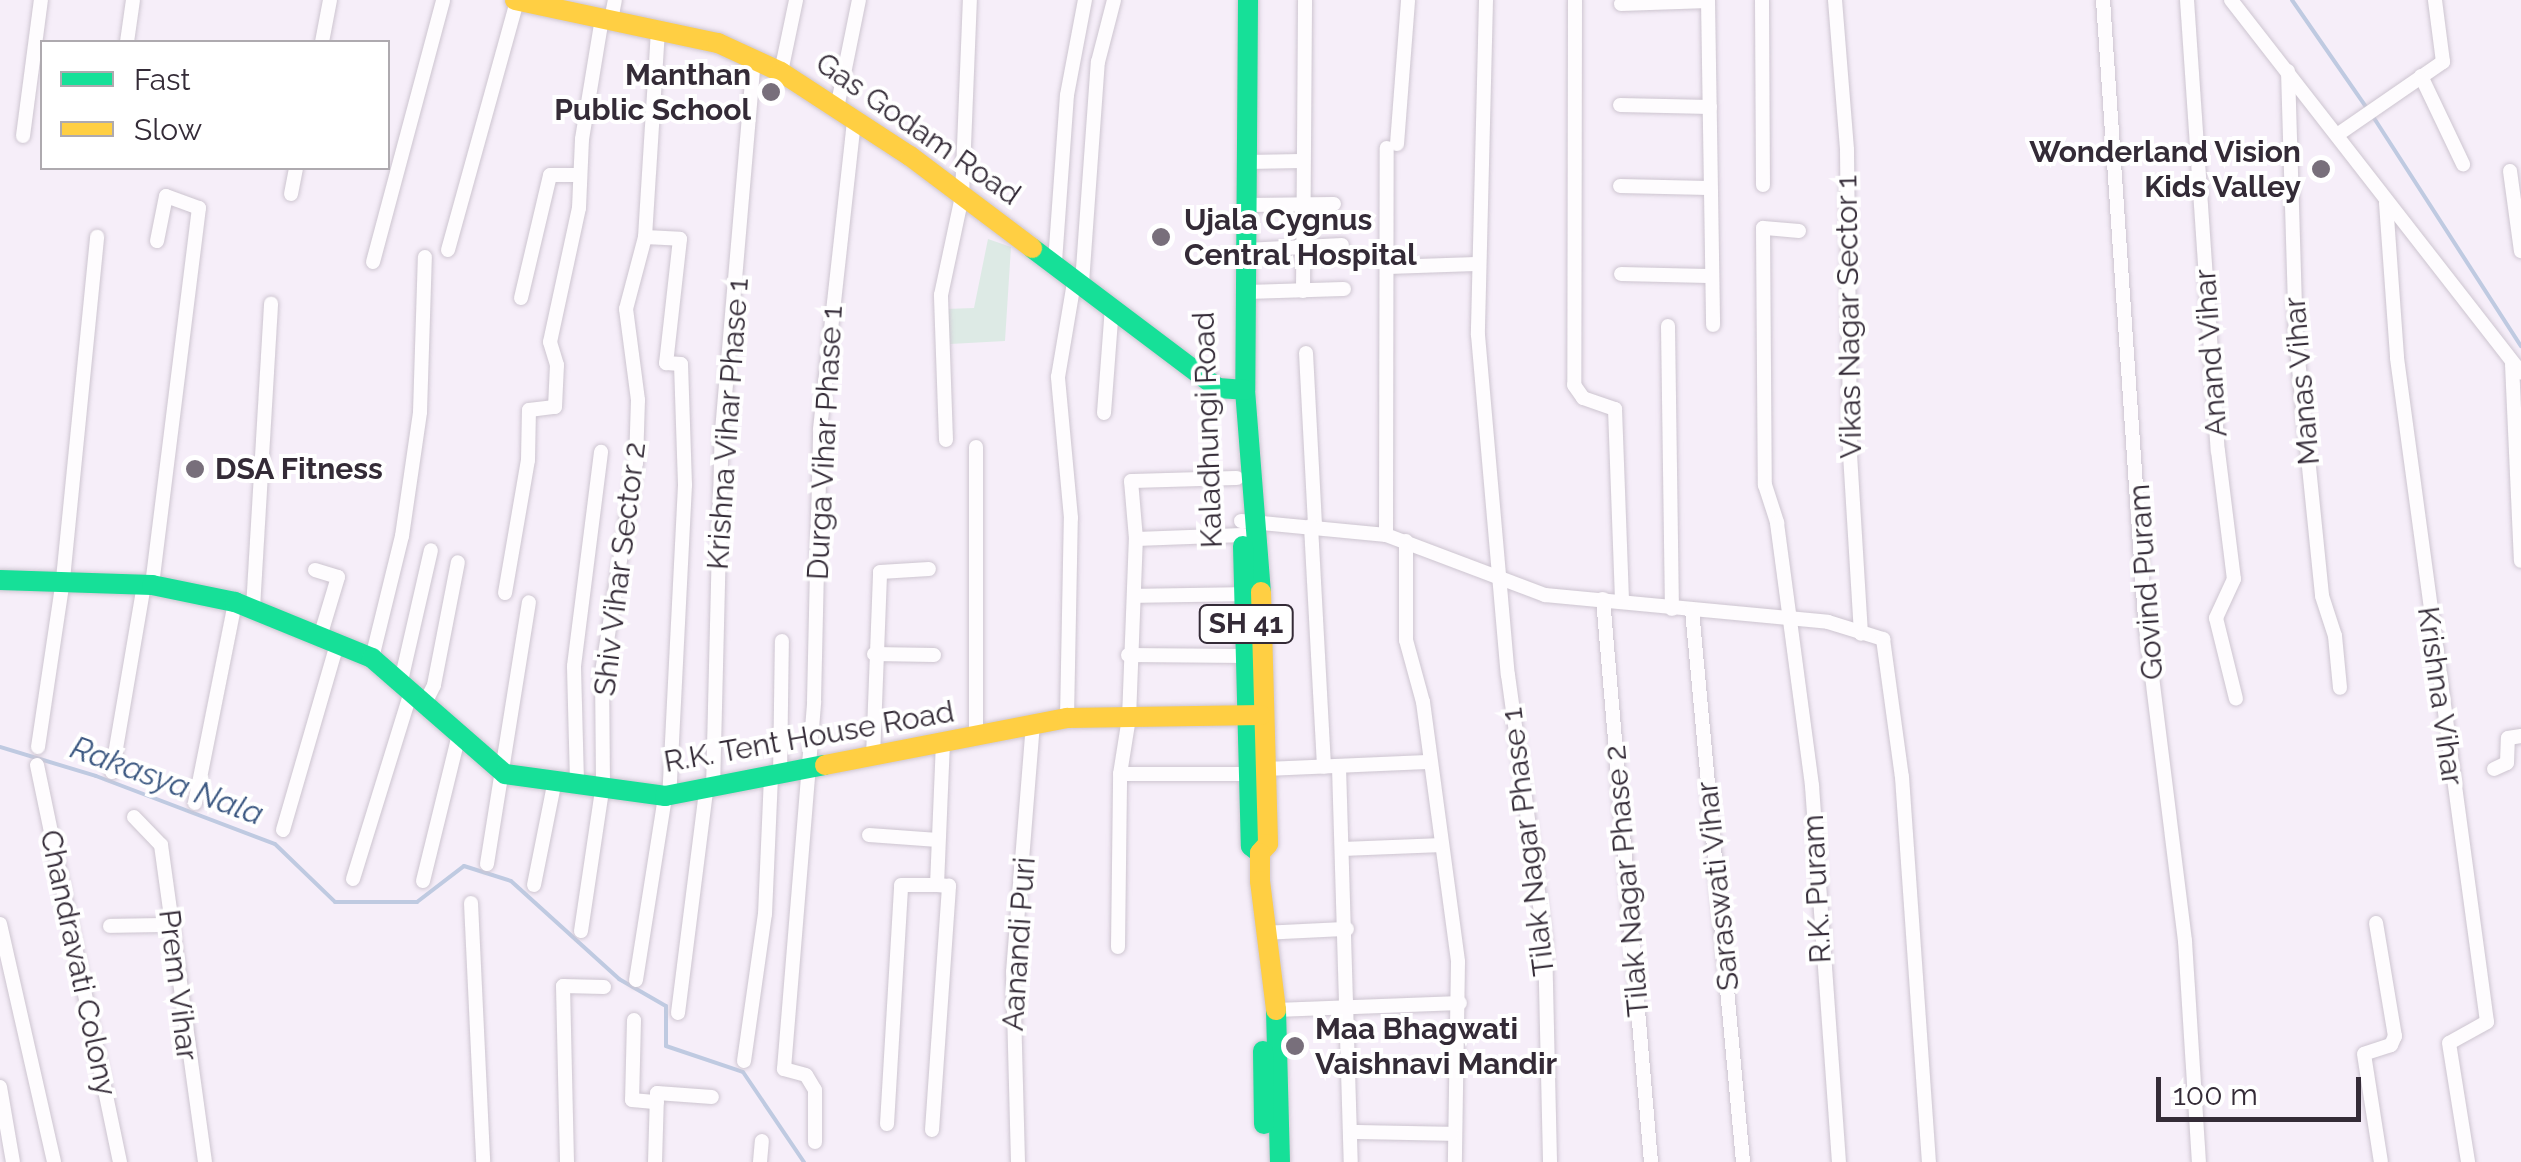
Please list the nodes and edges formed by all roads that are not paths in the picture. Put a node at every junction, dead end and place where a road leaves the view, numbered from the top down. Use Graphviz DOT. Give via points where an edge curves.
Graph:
graph roads {
  1 [pos="41,0"];
  2 [pos="133,0"];
  3 [pos="330,0"];
  4 [pos="443,0"];
  5 [pos="516,0"];
  6 [pos="796,0"];
  7 [pos="859,0"];
  8 [pos="970,0"];
  9 [pos="1084,0"];
  10 [pos="1114,0"];
  11 [pos="1233,0"];
  12 [pos="1248,0"];
  13 [pos="1305,0"];
  14 [pos="1408,0"];
  15 [pos="1486,0"];
  16 [pos="1575,0"];
  17 [pos="1708,0"];
  18 [pos="1762,0"];
  19 [pos="1835,0"];
  20 [pos="2102,0"];
  21 [pos="2187,0"];
  22 [pos="2231,0"];
  23 [pos="2434,0"];
  24 [pos="554,4"];
  25 [pos="1621,4"];
  26 [pos="609,12"];
  27 [pos="658,29"];
  28 [pos="127,40"];
  29 [pos="322,40"];
  30 [pos="754,60"];
  31 [pos="2288,71"];
  32 [pos="781,72"];
  33 [pos="2420,76"];
  34 [pos="1620,105"];
  35 [pos="1710,107"];
  36 [pos="845,113"];
  37 [pos="22,136"];
  38 [pos="2337,136"];
  39 [pos="1243,148"];
  40 [pos="1301,160"];
  41 [pos="2463,164"];
  42 [pos="296,170"];
  43 [pos="2510,170"];
  44 [pos="580,175"];
  45 [pos="1763,185"];
  46 [pos="1620,186"];
  47 [pos="1708,188"];
  48 [pos="291,194"];
  49 [pos="962,196"];
  50 [pos="2386,203"];
  51 [pos="1301,204"];
  52 [pos="1334,204"];
  53 [pos="1246,206"];
  54 [pos="1799,230"];
  55 [pos="97,237"];
  56 [pos="646,237"];
  57 [pos="157,241"];
  58 [pos="1342,245"];
  59 [pos="1302,247"];
  60 [pos="448,250"];
  61 [pos="1246,250"];
  62 [pos="2521,251"];
  63 [pos="426,257"];
  64 [pos="373,262"];
  65 [pos="1055,262"];
  66 [pos="1476,264"];
  67 [pos="1388,267"];
  68 [pos="1621,274"];
  69 [pos="1708,276"];
  70 [pos="1078,280"];
  71 [pos="1344,289"];
  72 [pos="1303,291"];
  73 [pos="1239,292"];
  74 [pos="521,298"];
  75 [pos="271,304"];
  76 [pos="1112,306"];
  77 [pos="1713,325"];
  78 [pos="1668,326"];
  79 [pos="1306,353"];
  80 [pos="2518,369"];
  81 [pos="1239,390"];
  82 [pos="1104,413"];
  83 [pos="946,440"];
  84 [pos="976,447"];
  85 [pos="601,452"];
  86 [pos="1237,478"];
  87 [pos="1246,525"];
  88 [pos="1313,526"];
  89 [pos="1386,536"];
  90 [pos="1136,539"];
  91 [pos="1406,541"];
  92 [pos="2520,542"];
  93 [pos="431,550"];
  94 [pos="2521,561"];
  95 [pos="458,562"];
  96 [pos="929,569"];
  97 [pos="315,570"];
  98 [pos="63,579"];
  99 [pos="0,580"];
  100 [pos="1499,582"];
  101 [pos="148,585"];
  102 [pos="505,593"];
  103 [pos="1245,594"];
  104 [pos="1134,596"];
  105 [pos="1603,599"];
  106 [pos="529,602"];
  107 [pos="1622,602"];
  108 [pos="244,605"];
  109 [pos="1672,609"];
  110 [pos="1692,610"];
  111 [pos="1788,617"];
  112 [pos="1860,634"];
  113 [pos="328,640"];
  114 [pos="782,641"];
  115 [pos="874,654"];
  116 [pos="934,654"];
  117 [pos="1128,655"];
  118 [pos="1247,656"];
  119 [pos="372,658"];
  120 [pos="2340,688"];
  121 [pos="412,693"];
  122 [pos="2236,698"];
  123 [pos="1257,715"];
  124 [pos="1067,718"];
  125 [pos="1129,718"];
  126 [pos="1032,725"];
  127 [pos="2521,736"];
  128 [pos="976,737"];
  129 [pos="458,739"];
  130 [pos="943,744"];
  131 [pos="38,747"];
  132 [pos="873,757"];
  133 [pos="1428,762"];
  134 [pos="37,764"];
  135 [pos="1332,767"];
  136 [pos="810,768"];
  137 [pos="2494,769"];
  138 [pos="112,772"];
  139 [pos="1258,772"];
  140 [pos="504,774"];
  141 [pos="1120,774"];
  142 [pos="776,777"];
  143 [pos="554,780"];
  144 [pos="577,782"];
  145 [pos="603,784"];
  146 [pos="709,790"];
  147 [pos="667,796"];
  148 [pos="195,802"];
  149 [pos="134,817"];
  150 [pos="282,830"];
  151 [pos="869,836"];
  152 [pos="938,840"];
  153 [pos="1442,845"];
  154 [pos="1343,849"];
  155 [pos="487,864"];
  156 [pos="353,879"];
  157 [pos="422,881"];
  158 [pos="534,885"];
  159 [pos="936,885"];
  160 [pos="471,904"];
  161 [pos="2376,923"];
  162 [pos="0,924"];
  163 [pos="170,925"];
  164 [pos="110,926"];
  165 [pos="1347,929"];
  166 [pos="582,931"];
  167 [pos="1264,933"];
  168 [pos="1118,947"];
  169 [pos="1268,979"];
  170 [pos="636,980"];
  171 [pos="604,988"];
  172 [pos="1460,1003"];
  173 [pos="1276,1010"];
  174 [pos="1351,1010"];
  175 [pos="678,1014"];
  176 [pos="634,1020"];
  177 [pos="744,1061"];
  178 [pos="1272,1086"];
  179 [pos="0,1087"];
  180 [pos="712,1097"];
  181 [pos="657,1102"];
  182 [pos="887,1124"];
  183 [pos="932,1130"];
  184 [pos="1352,1132"];
  185 [pos="1452,1134"];
  186 [pos="762,1141"];
  187 [pos="815,1142"];
  188 [pos="14,1162"];
  189 [pos="54,1162"];
  190 [pos="120,1162"];
  191 [pos="205,1162"];
  192 [pos="483,1162"];
  193 [pos="567,1162"];
  194 [pos="656,1162"];
  195 [pos="760,1162"];
  196 [pos="1018,1162"];
  197 [pos="1264,1162"];
  198 [pos="1280,1162"];
  199 [pos="1351,1162"];
  200 [pos="1455,1162"];
  201 [pos="1550,1162"];
  202 [pos="1651,1162"];
  203 [pos="1743,1162"];
  204 [pos="1840,1162"];
  205 [pos="1929,1162"];
  206 [pos="2199,1162"];
  207 [pos="2381,1162"];
  208 [pos="2468,1162"];
  1 -- 37 [label="street"];
  2 -- 28 [label="street"];
  3 -- 29 [label="street"];
  4 -- 64 [label="street"];
  5 -- 24 [label="main road, Gas Godam Road"];
  5 -- 60 [label="street"];
  6 -- 32 [label="street"];
  7 -- 36 [label="street, Durga Vihar Phase 1"];
  8 -- 49 [label="street"];
  9 -- 65 [label="street" via="1067,95"];
  10 -- 70 [label="street" via="1098,62"];
  11 -- 39 [label="main road, Kaladhungi Road / SH 41"];
  12 -- 39 [label="main road, Kaladhungi Road / SH 41"];
  13 -- 40 [label="street"];
  14 -- 67 [label="street" via="1392,146"];
  15 -- 66 [label="street, Tilak Nagar Phase 1"];
  16 -- 107 [label="street" via="1574,385 1583,398 1615,409"];
  17 -- 25 [label="street"];
  17 -- 35 [label="street"];
  18 -- 45 [label="street"];
  19 -- 112 [label="street, Vikas Nagar Sector 1" via="1848,150 1850,454"];
  20 -- 206 [label="street, Govind Puram" via="2145,620 2185,940"];
  21 -- 122 [label="street, Anand Vihar" via="2218,451 2234,579 2216,618"];
  22 -- 31 [label="street"];
  23 -- 33 [label="street" via="2446,50 2443,62"];
  24 -- 26 [label="main road, Gas Godam Road"];
  26 -- 27 [label="main road, Gas Godam Road"];
  26 -- 44 [label="street"];
  27 -- 30 [label="main road, Gas Godam Road"];
  27 -- 56 [label="street, Shiv Vihar Sector 2"];
  30 -- 32 [label="main road, Gas Godam Road"];
  30 -- 146 [label="street, Krishna Vihar Phase 1" via="722,431"];
  31 -- 38 [label="street"];
  31 -- 120 [label="street, Manas Vihar" via="2296,339 2322,596 2335,636"];
  32 -- 36 [label="main road, Gas Godam Road"];
  33 -- 38 [label="street"];
  33 -- 41 [label="street"];
  34 -- 35 [label="street"];
  35 -- 47 [label="street"];
  36 -- 49 [label="main road, Gas Godam Road"];
  36 -- 136 [label="street, Durga Vihar Phase 1" via="820,429"];
  38 -- 50 [label="street"];
  39 -- 40 [label="street"];
  39 -- 53 [label="main road, Kaladhungi Road / SH 41"];
  39 -- 73 [label="main road, Kaladhungi Road / SH 41"];
  40 -- 51 [label="street"];
  42 -- 48 [label="street"];
  43 -- 62 [label="street"];
  44 -- 74 [label="street" via="550,174"];
  44 -- 102 [label="street" via="550,342 557,366 555,407 529,410 528,460"];
  46 -- 47 [label="street"];
  47 -- 69 [label="street"];
  49 -- 65 [label="main road, Gas Godam Road"];
  49 -- 83 [label="street" via="941,295"];
  50 -- 80 [label="street"];
  50 -- 208 [label="street, Krishna Vihar" via="2400,377 2487,1022 2449,1043"];
  51 -- 52 [label="street"];
  51 -- 53 [label="street"];
  51 -- 59 [label="street"];
  53 -- 61 [label="main road, Kaladhungi Road / SH 41"];
  54 -- 111 [label="street, R.K. Puram" via="1763,228 1765,486"];
  55 -- 98 [label="street"];
  56 -- 145 [label="street, Shiv Vihar Sector 2" via="626,309 638,400 636,463 602,672"];
  56 -- 147 [label="street" via="680,238 666,363 681,364 685,485"];
  57 -- 101 [label="street" via="166,196 199,208"];
  58 -- 59 [label="street"];
  59 -- 61 [label="street"];
  59 -- 72 [label="street"];
  61 -- 73 [label="main road, Kaladhungi Road / SH 41"];
  63 -- 119 [label="street" via="420,412 402,536"];
  65 -- 70 [label="main road, Gas Godam Road"];
  66 -- 67 [label="street"];
  66 -- 100 [label="street, Tilak Nagar Phase 1"];
  67 -- 89 [label="street"];
  68 -- 69 [label="street"];
  69 -- 77 [label="street"];
  70 -- 76 [label="main road, Gas Godam Road"];
  70 -- 124 [label="street" via="1058,377 1071,518"];
  71 -- 72 [label="street"];
  72 -- 73 [label="street"];
  73 -- 81 [label="main road, Kaladhungi Road / SH 41"];
  75 -- 108 [label="street"];
  76 -- 81 [label="main road, Gas Godam Road" via="1218,388"];
  76 -- 82 [label="street"];
  78 -- 109 [label="street"];
  79 -- 88 [label="street"];
  80 -- 92 [label="street"];
  81 -- 86 [label="main road, Kaladhungi Road / SH 41"];
  81 -- 87 [label="main road, Kaladhungi Road / SH 41"];
  84 -- 128 [label="street"];
  85 -- 144 [label="street" via="574,666"];
  86 -- 87 [label="main road, Kaladhungi Road / SH 41"];
  86 -- 90 [label="street" via="1131,481"];
  87 -- 88 [label="street"];
  87 -- 90 [label="street"];
  87 -- 103 [label="main road, Kaladhungi Road / SH 41"];
  87 -- 123 [label="main road, Kaladhungi Road / SH 41"];
  88 -- 89 [label="street"];
  88 -- 135 [label="street"];
  89 -- 91 [label="street"];
  90 -- 104 [label="street"];
  91 -- 100 [label="street"];
  91 -- 133 [label="street" via="1406,640"];
  92 -- 94 [label="street"];
  93 -- 121 [label="street"];
  95 -- 121 [label="street" via="434,685"];
  96 -- 115 [label="street" via="880,572"];
  97 -- 113 [label="street" via="338,577"];
  98 -- 99 [label="main road"];
  98 -- 101 [label="main road"];
  98 -- 131 [label="street"];
  100 -- 105 [label="street" via="1545,595"];
  100 -- 201 [label="street, Tilak Nagar Phase 1" via="1545,941"];
  101 -- 108 [label="main road"];
  101 -- 138 [label="street"];
  103 -- 104 [label="street"];
  103 -- 118 [label="main road, Kaladhungi Road / SH 41"];
  104 -- 117 [label="street"];
  105 -- 107 [label="street"];
  105 -- 202 [label="street, Tilak Nagar Phase 2"];
  106 -- 140 [label="street"];
  107 -- 109 [label="street"];
  108 -- 113 [label="main road"];
  108 -- 148 [label="street"];
  109 -- 110 [label="street"];
  110 -- 111 [label="street"];
  110 -- 203 [label="street, Saraswati Vihar"];
  111 -- 112 [label="street"];
  111 -- 204 [label="street, R.K. Puram" via="1812,786"];
  112 -- 205 [label="street" via="1883,639 1899,757"];
  113 -- 119 [label="main road"];
  113 -- 150 [label="street"];
  114 -- 142 [label="street"];
  115 -- 116 [label="street"];
  115 -- 132 [label="street"];
  117 -- 118 [label="street"];
  117 -- 125 [label="street"];
  118 -- 123 [label="main road, Kaladhungi Road / SH 41"];
  119 -- 121 [label="main road"];
  121 -- 129 [label="main road"];
  121 -- 156 [label="street"];
  123 -- 125 [label="main road, R.K. Tent House Road"];
  123 -- 139 [label="main road, Kaladhungi Road / SH 41"];
  124 -- 125 [label="main road, R.K. Tent House Road"];
  124 -- 126 [label="main road, R.K. Tent House Road"];
  125 -- 141 [label="street"];
  126 -- 128 [label="main road, R.K. Tent House Road"];
  126 -- 196 [label="street, Aanandi Puri" via="1013,972"];
  127 -- 137 [label="street" via="2508,738 2507,763"];
  128 -- 130 [label="main road, R.K. Tent House Road"];
  129 -- 140 [label="main road"];
  129 -- 157 [label="street"];
  130 -- 132 [label="main road, R.K. Tent House Road"];
  130 -- 152 [label="street"];
  132 -- 136 [label="main road, R.K. Tent House Road"];
  133 -- 135 [label="street"];
  133 -- 153 [label="street"];
  134 -- 190 [label="street, Chandravati Colony"];
  135 -- 139 [label="street"];
  135 -- 154 [label="street"];
  136 -- 142 [label="main road, R.K. Tent House Road"];
  136 -- 187 [label="street, Durga Vihar Phase 1" via="784,1069 806,1076 816,1090"];
  139 -- 141 [label="street"];
  139 -- 167 [label="main road, Kaladhungi Road / SH 41" via="1251,846 1260,853"];
  140 -- 143 [label="main road, R.K. Tent House Road"];
  140 -- 155 [label="street"];
  141 -- 168 [label="street"];
  142 -- 146 [label="main road, R.K. Tent House Road"];
  142 -- 177 [label="street"];
  143 -- 144 [label="main road, R.K. Tent House Road"];
  143 -- 158 [label="street"];
  144 -- 145 [label="main road, R.K. Tent House Road"];
  145 -- 147 [label="main road, R.K. Tent House Road"];
  145 -- 166 [label="street, Shiv Vihar Sector 2"];
  146 -- 147 [label="main road, R.K. Tent House Road"];
  146 -- 175 [label="street, Krishna Vihar Phase 1"];
  147 -- 170 [label="street"];
  149 -- 163 [label="street, Prem Vihar" via="161,845"];
  151 -- 152 [label="street"];
  152 -- 159 [label="street"];
  153 -- 154 [label="street"];
  153 -- 172 [label="street"];
  154 -- 165 [label="street"];
  159 -- 182 [label="street" via="901,885"];
  159 -- 183 [label="street" via="949,886"];
  160 -- 192 [label="street"];
  161 -- 207 [label="street" via="2394,1036 2391,1044 2364,1054"];
  162 -- 189 [label="street"];
  163 -- 164 [label="street"];
  163 -- 191 [label="street, Prem Vihar"];
  165 -- 167 [label="street"];
  165 -- 174 [label="street"];
  167 -- 169 [label="main road, Kaladhungi Road / SH 41"];
  169 -- 173 [label="main road, Kaladhungi Road / SH 41"];
  169 -- 178 [label="main road, Kaladhungi Road / SH 41" via="1261,991"];
  171 -- 193 [label="street" via="563,986"];
  172 -- 174 [label="street"];
  172 -- 185 [label="street"];
  173 -- 174 [label="street"];
  173 -- 178 [label="main road, Kaladhungi Road / SH 41"];
  174 -- 184 [label="street"];
  176 -- 181 [label="street" via="632,1100"];
  178 -- 197 [label="main road, Kaladhungi Road / SH 41"];
  178 -- 198 [label="main road, Kaladhungi Road / SH 41"];
  179 -- 188 [label="street"];
  180 -- 181 [label="street" via="657,1092"];
  181 -- 194 [label="street"];
  184 -- 185 [label="street"];
  184 -- 199 [label="street"];
  185 -- 200 [label="street"];
  186 -- 195 [label="street"];
}
